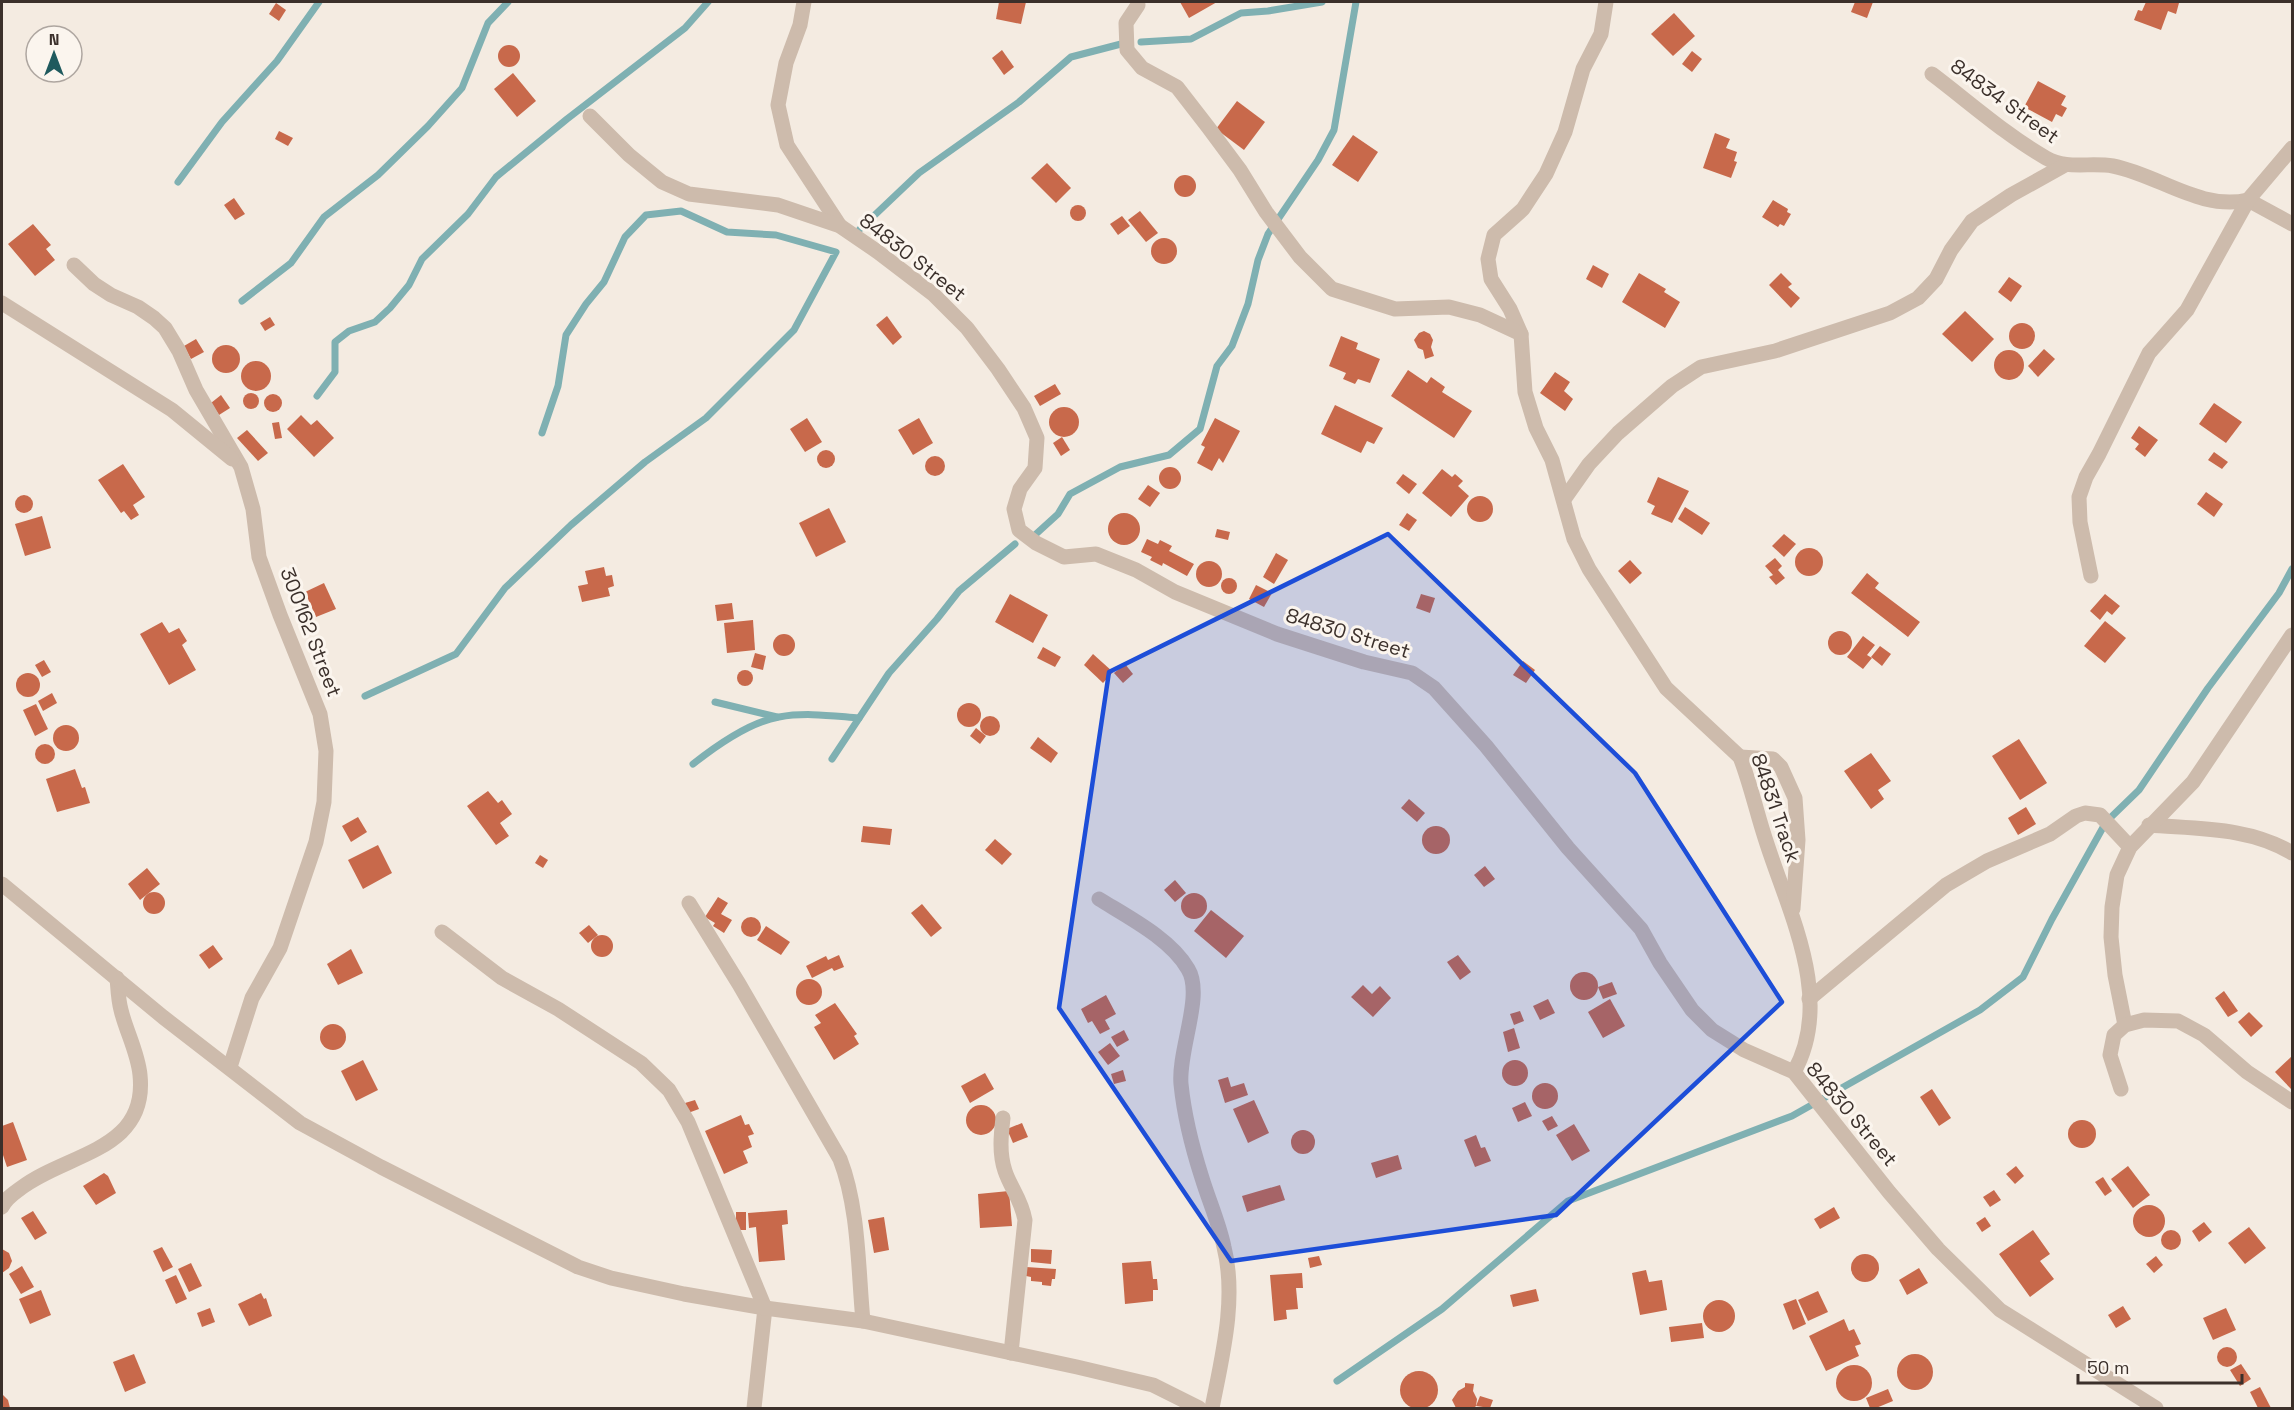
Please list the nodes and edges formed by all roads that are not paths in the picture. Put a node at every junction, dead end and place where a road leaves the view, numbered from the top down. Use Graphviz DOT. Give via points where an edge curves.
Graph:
graph roads {
  1 [pos="804,2"];
  2 [pos="1605,2"];
  3 [pos="1138,5"];
  4 [pos="1932,74"];
  5 [pos="590,116"];
  6 [pos="2292,148"];
  7 [pos="2065,165"];
  8 [pos="2248,200"];
  9 [pos="2292,224"];
  10 [pos="840,226"];
  11 [pos="74,265"];
  12 [pos="2,303"];
  13 [pos="1521,334"];
  14 [pos="241,467"];
  15 [pos="1565,498"];
  16 [pos="2091,576"];
  17 [pos="2292,635"];
  18 [pos="1740,757"];
  19 [pos="2150,825"];
  20 [pos="2130,847"];
  21 [pos="2292,853"];
  22 [pos="2,884"];
  23 [pos="1099,899"];
  24 [pos="689,903"];
  25 [pos="1793,912"];
  26 [pos="442,932"];
  27 [pos="117,978"];
  28 [pos="1809,999"];
  29 [pos="2125,1025"];
  30 [pos="230,1067"];
  31 [pos="1794,1072"];
  32 [pos="2121,1089"];
  33 [pos="2292,1102"];
  34 [pos="1003,1118"];
  35 [pos="2,1207"];
  36 [pos="765,1308"];
  37 [pos="863,1321"];
  38 [pos="1011,1353"];
  39 [pos="754,1408"];
  40 [pos="1199,1408"];
  41 [pos="1212,1408"];
  42 [pos="2156,1408"];
  1 -- 10 [label="street" via="778,105 787,145"];
  2 -- 13 [label="street" via="1602,34 1583,69 1565,132 1546,174 1523,209 1494,236 1488,259 1491,279"];
  3 -- 13 [label="street" via="1126,22 1127,50 1142,68 1177,87 1300,258 1332,288 1395,309 1449,307 1480,315"];
  4 -- 7 [label="street, 84834 Street" via="2023,143"];
  5 -- 10 [label="street, 84830 Street" via="662,182 689,194 778,205"];
  6 -- 8 [label="street"];
  7 -- 8 [label="street, 84834 Street" via="2109,165 2215,202"];
  7 -- 15 [label="street" via="1972,221 1936,279 1918,298 1890,313 1775,351 1701,367 1672,386 1617,433"];
  8 -- 9 [label="street"];
  8 -- 16 [label="street" via="2187,310 2149,353 2086,477 2079,497 2080,522"];
  10 -- 31 [label="street, 84830 Street" via="933,294 967,328 1024,408 1037,438 1035,468 1020,489 1014,509 1019,530 1064,557 1096,554 1277,634 1412,673 1434,688 1641,929 1692,1010 1712,1030 1744,1050"];
  11 -- 14 [label="street, 300162 Street" via="94,284 138,307 165,328"];
  12 -- 14 [label="street" via="172,410"];
  13 -- 15 [label="street, 84831 Track" via="1525,392"];
  14 -- 30 [label="street, 300162 Street" via="253,509 259,557 320,714 326,751 324,802 316,842 280,948 252,998"];
  15 -- 18 [label="street, 84831 Track" via="1574,539 1589,568 1666,688"];
  17 -- 19 [label="street" via="2193,782"];
  18 -- 25 [label="street, 84831 Track" via="1775,870"];
  18 -- 25 [label="street" via="1773,759 1781,767 1794,798 1798,840"];
  19 -- 20 [label="street"];
  19 -- 21 [label="street" via="2252,835"];
  20 -- 28 [label="street" via="2100,815 2076,816 2050,834 1987,861 1946,885"];
  20 -- 29 [label="street" via="2117,875 2111,937"];
  22 -- 27 [label="street"];
  23 -- 41 [label="street" via="1173,950 1189,969 1194,985 1181,1058 1181,1084 1201,1177 1225,1248 1229,1279 1228,1313"];
  24 -- 37 [label="street" via="840,1159 851,1199"];
  25 -- 28 [label="street, 84831 Track"];
  26 -- 36 [label="street" via="502,978 641,1063 669,1090 688,1122"];
  27 -- 30 [label="street"];
  27 -- 35 [label="street" via="120,1008 140,1074 140,1101 131,1124 113,1141 28,1182"];
  28 -- 31 [label="street, 84831 Track" via="1809,1032"];
  29 -- 32 [label="street" via="2114,1035 2110,1055"];
  29 -- 33 [label="street" via="2144,1020 2178,1021 2204,1035 2247,1072"];
  30 -- 36 [label="street" via="300,1123 578,1267 611,1278"];
  31 -- 42 [label="street, 84830 Street" via="1938,1250 2000,1310"];
  34 -- 38 [label="street" via="1000,1145 1005,1171 1022,1203 1026,1220"];
  36 -- 37 [label="street"];
  36 -- 39 [label="street"];
  37 -- 38 [label="street"];
  38 -- 40 [label="street" via="1152,1386"];
}
